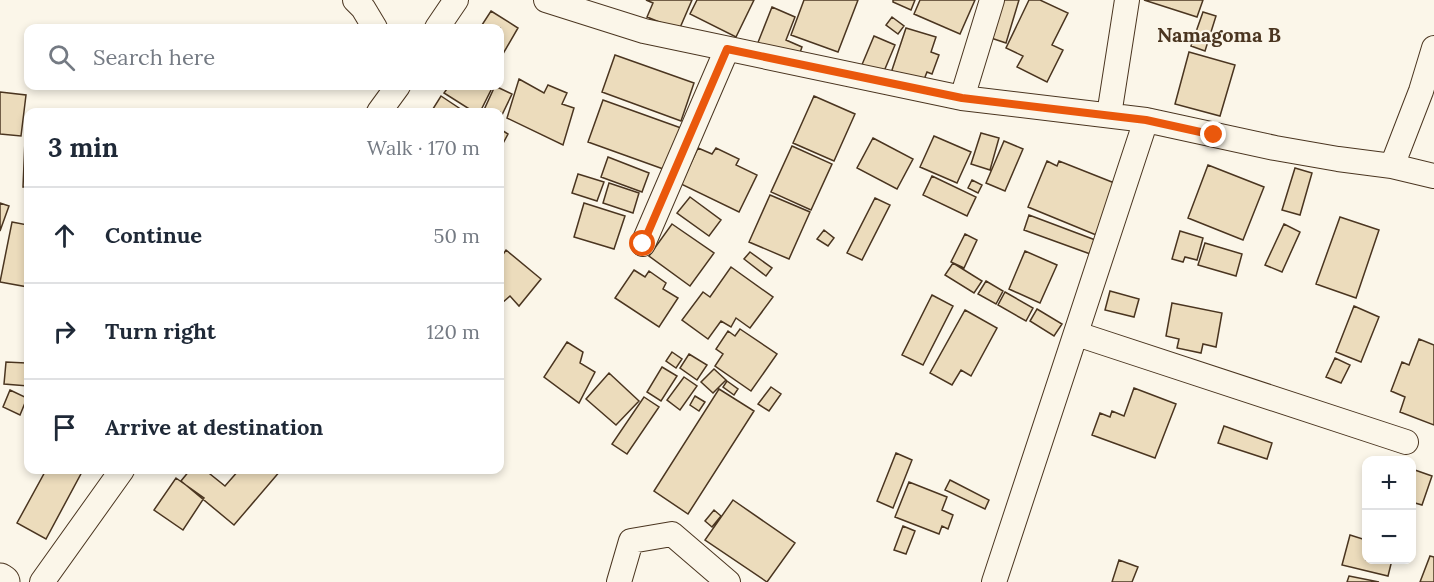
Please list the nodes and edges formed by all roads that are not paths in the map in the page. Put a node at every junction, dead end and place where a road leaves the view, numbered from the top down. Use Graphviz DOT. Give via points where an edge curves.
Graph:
graph roads {
  1 [pos="355,0"];
  2 [pos="456,0"];
  3 [pos="546,0"];
  4 [pos="992,0"];
  5 [pos="1127,0"];
  6 [pos="373,24"];
  7 [pos="440,24"];
  8 [pos="1434,48"];
  9 [pos="727,49"];
  10 [pos="394,90"];
  11 [pos="962,98"];
  12 [pos="382,108"];
  13 [pos="1109,115"];
  14 [pos="1146,120"];
  15 [pos="1392,166"];
  16 [pos="1434,177"];
  17 [pos="643,244"];
  18 [pos="1077,334"];
  19 [pos="1406,442"];
  20 [pos="119,474"];
  21 [pos="42,582"];
  22 [pos="619,582"];
  23 [pos="728,582"];
  24 [pos="994,582"];
  1 -- 6 [label="street"];
  2 -- 7 [label="street"];
  3 -- 9 [label="street" via="644,31"];
  4 -- 11 [label="street"];
  5 -- 13 [label="street"];
  8 -- 15 [label="street"];
  9 -- 11 [label="street"];
  9 -- 17 [label="street"];
  10 -- 12 [label="street"];
  11 -- 13 [label="street"];
  13 -- 14 [label="street"];
  14 -- 15 [label="street" via="1275,148"];
  14 -- 18 [label="street"];
  15 -- 16 [label="street"];
  18 -- 19 [label="street"];
  18 -- 24 [label="street"];
  20 -- 21 [label="street"];
  22 -- 23 [label="street" via="631,541 672,534"];
}
